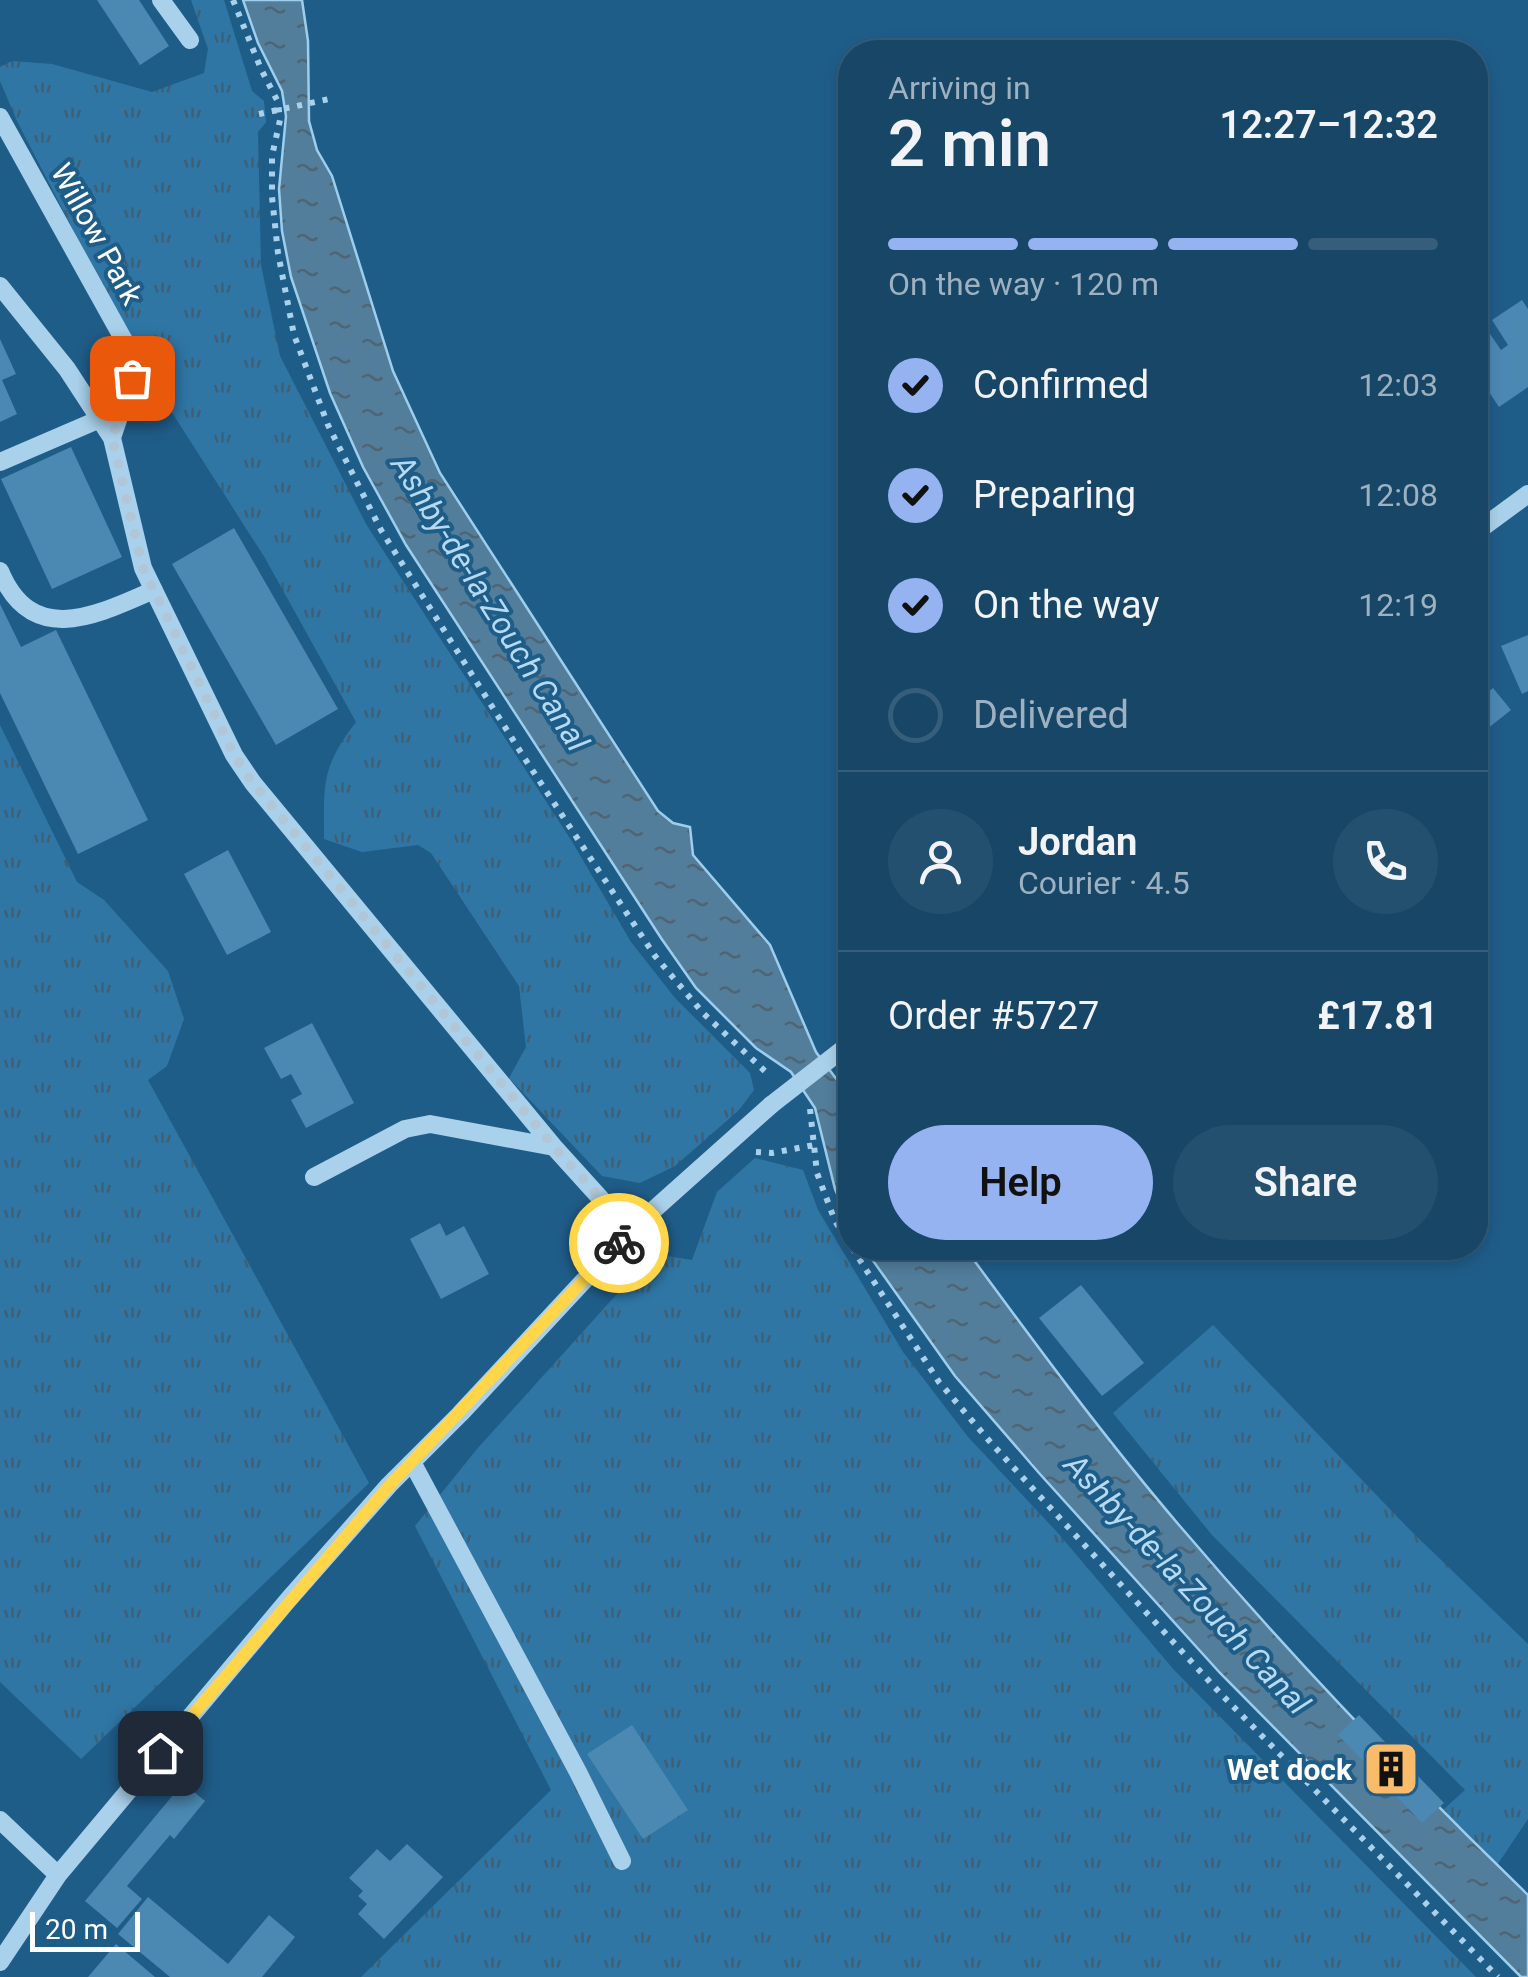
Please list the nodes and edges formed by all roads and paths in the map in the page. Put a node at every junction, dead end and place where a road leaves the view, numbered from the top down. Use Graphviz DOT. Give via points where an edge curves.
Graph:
graph roads {
  1 [pos="162,0"];
  2 [pos="233,0"];
  3 [pos="190,40"];
  4 [pos="334,98"];
  5 [pos="259,114"];
  6 [pos="0,117"];
  7 [pos="0,286"];
  8 [pos="100,419"];
  9 [pos="112,438"];
  10 [pos="0,462"];
  11 [pos="1528,494"];
  12 [pos="1488,523"];
  13 [pos="0,571"];
  14 [pos="154,590"];
  15 [pos="838,1053"];
  16 [pos="779,1078"];
  17 [pos="801,1097"];
  18 [pos="554,1147"];
  19 [pos="314,1177"];
  20 [pos="838,1226"];
  21 [pos="630,1231"];
  22 [pos="860,1260"];
  23 [pos="412,1462"];
  24 [pos="0,1820"];
  25 [pos="622,1861"];
  26 [pos="58,1875"];
  27 [pos="0,1962"];
  28 [pos="1498,1977"];
  1 -- 3 [label="street"];
  2 -- 16 [label="path" via="278,102 272,196 294,335 363,495 655,956 702,1013"];
  4 -- 5 [label="path, bridge"];
  6 -- 9 [label="street, Willow Park" via="131,353 132,378"];
  7 -- 8 [label="street"];
  8 -- 9 [label="street"];
  8 -- 10 [label="street"];
  9 -- 14 [label="street"];
  11 -- 12 [label="street"];
  13 -- 14 [label="street" via="26,608 62,620 99,614"];
  14 -- 18 [label="street" via="253,783"];
  15 -- 21 [label="street, bridge"];
  17 -- 20 [label="path" via="811,1111 817,1173"];
  18 -- 19 [label="street" via="430,1124 405,1129"];
  18 -- 21 [label="street"];
  21 -- 23 [label="street"];
  22 -- 28 [label="path" via="939,1382 992,1444 1220,1693"];
  23 -- 25 [label="street"];
  23 -- 26 [label="street"];
  24 -- 26 [label="street"];
  26 -- 27 [label="street"];
}
